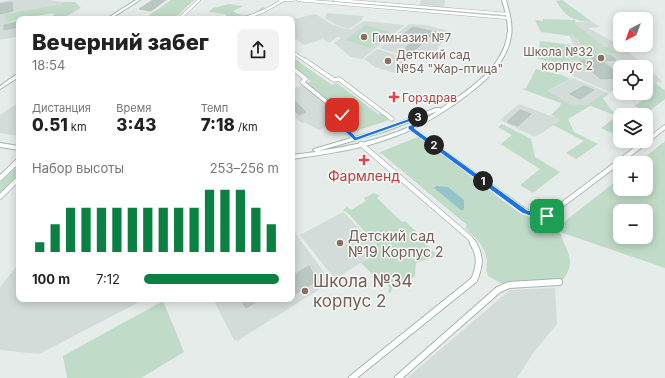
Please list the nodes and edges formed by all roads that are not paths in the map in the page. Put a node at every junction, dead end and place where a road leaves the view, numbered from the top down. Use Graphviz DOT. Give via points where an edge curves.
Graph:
graph roads {
  1 [pos="138,0"];
  2 [pos="199,0"];
  3 [pos="281,0"];
  4 [pos="293,0"];
  5 [pos="298,0"];
  6 [pos="335,0"];
  7 [pos="504,0"];
  8 [pos="286,1"];
  9 [pos="386,6"];
  10 [pos="113,16"];
  11 [pos="182,16"];
  12 [pos="256,16"];
  13 [pos="508,16"];
  14 [pos="295,54"];
  15 [pos="295,70"];
  16 [pos="16,78"];
  17 [pos="0,88"];
  18 [pos="449,105"];
  19 [pos="418,116"];
  20 [pos="392,119"];
  21 [pos="423,122"];
  22 [pos="665,127"];
  23 [pos="410,128"];
  24 [pos="355,139"];
  25 [pos="361,144"];
  26 [pos="0,145"];
  27 [pos="340,147"];
  28 [pos="16,148"];
  29 [pos="295,156"];
  30 [pos="16,163"];
  31 [pos="0,178"];
  32 [pos="16,181"];
  33 [pos="0,197"];
  34 [pos="559,282"];
  35 [pos="352,378"];
  36 [pos="398,378"];
  1 -- 10 [label="main road"];
  2 -- 11 [label="street"];
  3 -- 8 [label="street"];
  3 -- 12 [label="street"];
  4 -- 8 [label="street"];
  5 -- 9 [label="street"];
  6 -- 9 [label="street"];
  7 -- 13 [label="main road"];
  8 -- 12 [label="street"];
  9 -- 13 [label="street"];
  13 -- 18 [label="main road" via="509,37 492,69 479,84"];
  14 -- 20 [label="street" via="334,80 339,79"];
  15 -- 24 [label="street" via="306,79 302,82 350,120 344,128"];
  16 -- 17 [label="main road"];
  18 -- 19 [label="main road"];
  18 -- 21 [label="main road"];
  19 -- 21 [label="main road"];
  19 -- 24 [label="main road"];
  21 -- 23 [label="main road"];
  22 -- 23 [label="street" via="547,216 525,212"];
  23 -- 25 [label="main road"];
  24 -- 27 [label="main road"];
  25 -- 27 [label="main road"];
  25 -- 35 [label="street" via="470,238 479,251 481,266 474,280"];
  26 -- 28 [label="main road"];
  27 -- 29 [label="main road"];
  30 -- 31 [label="street"];
  32 -- 33 [label="street"];
  34 -- 36 [label="street" via="510,285 498,290"];
}
